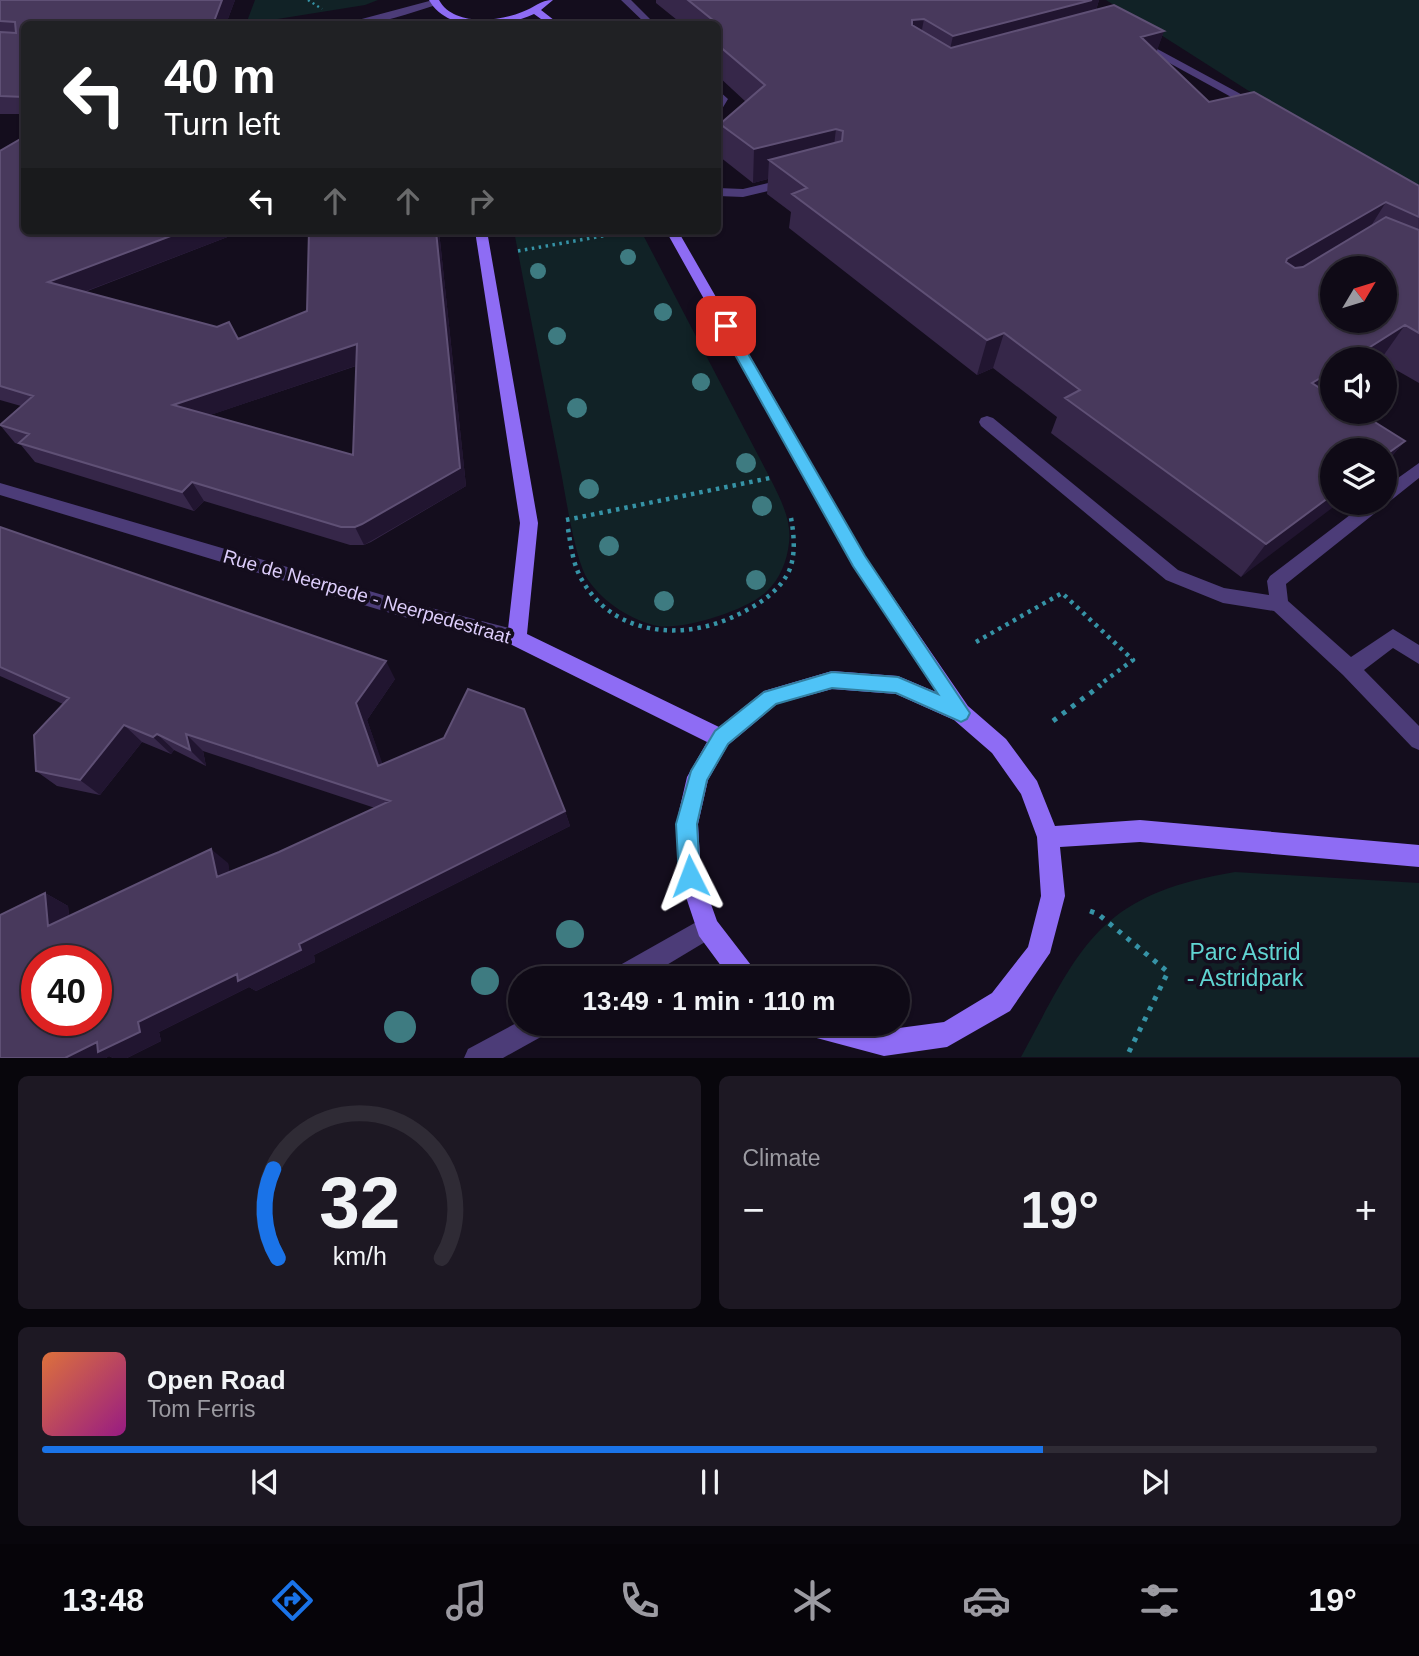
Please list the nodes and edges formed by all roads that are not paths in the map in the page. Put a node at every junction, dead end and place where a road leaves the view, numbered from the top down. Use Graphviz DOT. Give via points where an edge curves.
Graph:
graph roads {
  1 [pos="548,0"];
  2 [pos="626,0"];
  3 [pos="433,1"];
  4 [pos="536,11"];
  5 [pos="365,21"];
  6 [pos="453,21"];
  7 [pos="499,21"];
  8 [pos="550,21"];
  9 [pos="648,21"];
  10 [pos="1127,34"];
  11 [pos="1266,112"];
  12 [pos="790,165"];
  13 [pos="721,192"];
  14 [pos="482,235"];
  15 [pos="674,235"];
  16 [pos="987,422"];
  17 [pos="1419,469"];
  18 [pos="1397,487"];
  19 [pos="0,489"];
  20 [pos="1362,515"];
  21 [pos="1279,604"];
  22 [pos="517,638"];
  23 [pos="1419,656"];
  24 [pos="1350,669"];
  25 [pos="961,713"];
  26 [pos="721,738"];
  27 [pos="1419,740"];
  28 [pos="1048,837"];
  29 [pos="1419,856"];
  30 [pos="707,928"];
  31 [pos="642,966"];
  32 [pos="736,966"];
  33 [pos="517,1036"];
  34 [pos="843,1036"];
  35 [pos="884,1050"];
  36 [pos="477,1058"];
  1 -- 4 [label="street"];
  2 -- 9 [label="street"];
  3 -- 5 [label="street"];
  3 -- 6 [label="street"];
  4 -- 7 [label="street"];
  4 -- 8 [label="street"];
  10 -- 11 [label="street"];
  12 -- 13 [label="street" via="790,182 743,193"];
  14 -- 22 [label="street" via="528,523"];
  15 -- 25 [label="street" via="859,561"];
  16 -- 21 [label="street" via="1172,575 1223,595"];
  17 -- 18 [label="street"];
  19 -- 22 [label="street, Rue de Neerpede - Neerpedestraat" via="400,608"];
  20 -- 21 [label="street" via="1276,581"];
  21 -- 24 [label="street"];
  22 -- 26 [label="street, Rue de Neerpede - Neerpedestraat"];
  23 -- 24 [label="street" via="1393,637"];
  24 -- 27 [label="street"];
  25 -- 26 [label="street" via="898,685 832,680 771,697"];
  25 -- 28 [label="street" via="999,746 1029,788"];
  26 -- 30 [label="street" via="698,777 687,824 690,876"];
  28 -- 29 [label="street" via="1154,832"];
  28 -- 35 [label="street" via="1053,896 1038,953 1001,1002 947,1034"];
  30 -- 31 [label="street"];
  30 -- 32 [label="street"];
  33 -- 36 [label="street"];
  34 -- 35 [label="street"];
}
